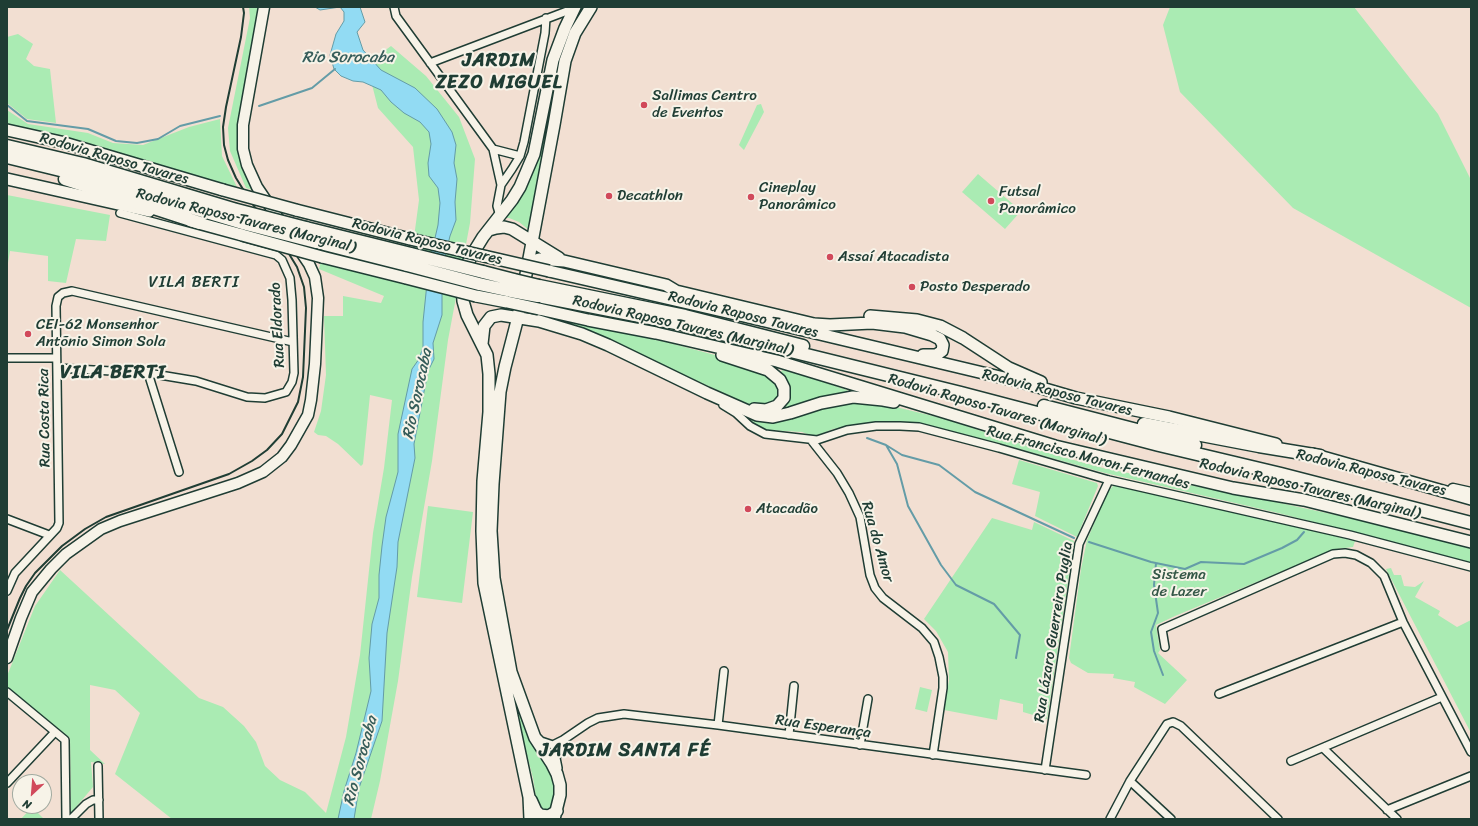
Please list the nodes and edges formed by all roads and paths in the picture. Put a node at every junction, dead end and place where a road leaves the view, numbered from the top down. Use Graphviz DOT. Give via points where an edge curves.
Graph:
graph roads {
  1 [pos="264,7"];
  2 [pos="394,7"];
  3 [pos="575,7"];
  4 [pos="590,8"];
  5 [pos="546,18"];
  6 [pos="430,63"];
  7 [pos="7,130"];
  8 [pos="7,146"];
  9 [pos="493,149"];
  10 [pos="520,156"];
  11 [pos="7,158"];
  12 [pos="7,179"];
  13 [pos="501,185"];
  14 [pos="540,204"];
  15 [pos="120,213"];
  16 [pos="500,216"];
  17 [pos="200,223"];
  18 [pos="244,229"];
  19 [pos="489,230"];
  20 [pos="533,242"];
  21 [pos="549,252"];
  22 [pos="409,259"];
  23 [pos="564,261"];
  24 [pos="528,264"];
  25 [pos="666,285"];
  26 [pos="539,291"];
  27 [pos="505,315"];
  28 [pos="518,317"];
  29 [pos="539,321"];
  30 [pos="656,332"];
  31 [pos="834,338"];
  32 [pos="512,340"];
  33 [pos="294,342"];
  34 [pos="482,344"];
  35 [pos="7,358"];
  36 [pos="56,358"];
  37 [pos="57,368"];
  38 [pos="148,373"];
  39 [pos="712,395"];
  40 [pos="1076,398"];
  41 [pos="955,416"];
  42 [pos="1081,416"];
  43 [pos="811,440"];
  44 [pos="1320,456"];
  45 [pos="179,472"];
  46 [pos="1395,477"];
  47 [pos="1109,480"];
  48 [pos="1471,493"];
  49 [pos="1471,499"];
  50 [pos="1471,514"];
  51 [pos="7,519"];
  52 [pos="1471,523"];
  53 [pos="49,535"];
  54 [pos="1471,542"];
  55 [pos="1471,567"];
  56 [pos="7,591"];
  57 [pos="1403,622"];
  58 [pos="1165,647"];
  59 [pos="7,658"];
  60 [pos="724,671"];
  61 [pos="794,686"];
  62 [pos="7,692"];
  63 [pos="1219,694"];
  64 [pos="1442,697"];
  65 [pos="868,699"];
  66 [pos="718,725"];
  67 [pos="530,727"];
  68 [pos="55,732"];
  69 [pos="789,735"];
  70 [pos="563,740"];
  71 [pos="860,745"];
  72 [pos="1323,748"];
  73 [pos="1471,752"];
  74 [pos="933,755"];
  75 [pos="1291,761"];
  76 [pos="98,766"];
  77 [pos="1045,770"];
  78 [pos="1086,775"];
  79 [pos="1471,776"];
  80 [pos="559,780"];
  81 [pos="1130,782"];
  82 [pos="7,783"];
  83 [pos="529,797"];
  84 [pos="99,800"];
  85 [pos="1387,810"];
  86 [pos="556,815"];
  87 [pos="66,819"];
  88 [pos="71,819"];
  89 [pos="100,819"];
  90 [pos="530,819"];
  91 [pos="1110,819"];
  92 [pos="1171,819"];
  93 [pos="1278,819"];
  94 [pos="1396,819"];
  1 -- 59 [label="main road" via="242,132 243,149 257,187 315,277 315,349 308,415 282,457 263,472 231,486 100,529 66,554 32,592"];
  2 -- 6 [label="street" via="396,16"];
  3 -- 5 [label="street"];
  3 -- 16 [label="highway" via="553,60 534,154 520,187"];
  4 -- 14 [label="highway" via="575,33 565,61"];
  5 -- 6 [label="street"];
  5 -- 10 [label="street" via="526,135"];
  6 -- 9 [label="street"];
  7 -- 31 [label="highway, Rodovia Raposo Tavares (Marginal), bridge" via="61,142 223,190 410,239"];
  8 -- 22 [label="highway, Rodovia Raposo Tavares, bridge" via="83,164"];
  9 -- 10 [label="street"];
  9 -- 13 [label="street"];
  10 -- 13 [label="street"];
  11 -- 17 [label="highway"];
  11 -- 18 [label="highway, Rodovia Raposo Tavares" via="97,179"];
  12 -- 17 [label="highway, Rodovia Raposo Tavares (Marginal)"];
  13 -- 16 [label="street" via="497,206"];
  14 -- 20 [label="highway"];
  14 -- 21 [label="highway" via="543,213 541,238"];
  15 -- 33 [label="street, Rua Eldorado" via="276,255 282,260 290,278"];
  16 -- 19 [label="highway"];
  17 -- 18 [label="highway, Rodovia Raposo Tavares (Marginal)"];
  18 -- 22 [label="highway, Rodovia Raposo Tavares, bridge"];
  18 -- 30 [label="highway, Rodovia Raposo Tavares (Marginal), bridge" via="322,257 476,296"];
  19 -- 20 [label="highway" via="500,227 512,229"];
  19 -- 34 [label="highway" via="464,270 462,287 467,315"];
  20 -- 21 [label="highway"];
  20 -- 24 [label="highway"];
  21 -- 23 [label="highway"];
  22 -- 26 [label="highway, Rodovia Raposo Tavares, bridge" via="479,284"];
  23 -- 24 [label="highway" via="539,259"];
  23 -- 25 [label="highway"];
  24 -- 28 [label="highway"];
  25 -- 31 [label="highway" via="676,290 814,324 872,323 906,327 932,334 940,339 943,345 942,352 925,355"];
  25 -- 40 [label="highway" via="678,283 810,316 887,317 917,320 940,326 1008,368"];
  26 -- 42 [label="highway, Rodovia Raposo Tavares" via="685,316"];
  26 -- 52 [label="highway, Rodovia Raposo Tavares" via="961,393"];
  27 -- 28 [label="highway"];
  27 -- 32 [label="highway" via="510,323"];
  27 -- 34 [label="highway" via="491,317 487,321"];
  28 -- 29 [label="highway"];
  28 -- 32 [label="highway"];
  29 -- 32 [label="highway" via="523,326"];
  29 -- 39 [label="highway" via="608,344"];
  30 -- 39 [label="highway" via="768,370 780,380 784,388 784,398 777,406 766,410 753,409"];
  30 -- 41 [label="highway, Rodovia Raposo Tavares (Marginal)" via="777,361"];
  31 -- 40 [label="highway, Rodovia Raposo Tavares (Marginal)" via="1021,382"];
  32 -- 67 [label="highway" via="500,392 492,484 491,531 494,578 511,672"];
  33 -- 36 [label="street, Rua Costa Rica" via="72,291 58,297"];
  33 -- 38 [label="street, Rua Eldorado" via="292,382 286,392 276,396 247,397 196,381"];
  34 -- 83 [label="highway" via="487,354 489,374 489,412 483,481 484,583"];
  35 -- 36 [label="street"];
  36 -- 37 [label="street, Rua Costa Rica"];
  37 -- 38 [label="street, Rua Eldorado"];
  37 -- 53 [label="street, Rua Costa Rica" via="59,523"];
  38 -- 45 [label="street"];
  39 -- 41 [label="highway" via="757,415 773,417 853,397 883,400"];
  39 -- 43 [label="street, Rua Francisco Moron Fernandes" via="757,431"];
  40 -- 44 [label="highway, Rodovia Raposo Tavares (Marginal)" via="1176,418"];
  41 -- 54 [label="highway, Rodovia Raposo Tavares (Marginal)" via="1055,446 1233,488 1304,500"];
  42 -- 44 [label="highway" via="1130,421"];
  42 -- 50 [label="highway, Rodovia Raposo Tavares"];
  43 -- 47 [label="street, Rua Francisco Moron Fernandes" via="821,440 847,430 876,426 919,427"];
  43 -- 74 [label="street, Rua do Amor" via="849,493 860,517 870,575 875,588 883,598 922,628 934,642 940,656 943,688"];
  44 -- 46 [label="highway, Rodovia Raposo Tavares (Marginal)"];
  46 -- 48 [label="main road"];
  46 -- 49 [label="highway, Rodovia Raposo Tavares (Marginal)"];
  47 -- 55 [label="street, Rua Francisco Moron Fernandes" via="1350,535"];
  47 -- 77 [label="street, Rua Lázaro Guerreiro Puglia" via="1079,544"];
  51 -- 53 [label="street"];
  53 -- 56 [label="street, Rua Costa Rica" via="15,573"];
  57 -- 58 [label="street" via="1384,576 1371,563 1356,555 1333,554 1162,629"];
  57 -- 63 [label="street"];
  57 -- 64 [label="street"];
  60 -- 66 [label="street"];
  61 -- 69 [label="street"];
  62 -- 68 [label="street"];
  64 -- 72 [label="street"];
  64 -- 73 [label="street"];
  65 -- 71 [label="street"];
  66 -- 69 [label="street, Rua Esperança"];
  66 -- 70 [label="street, Rua Esperança" via="624,714 598,718"];
  67 -- 70 [label="street, Rua Esperança" via="542,741 553,745"];
  67 -- 80 [label="highway"];
  68 -- 82 [label="street"];
  68 -- 87 [label="street" via="66,740"];
  69 -- 71 [label="street, Rua Esperança"];
  70 -- 80 [label="street" via="556,758"];
  71 -- 74 [label="street, Rua Esperança"];
  72 -- 75 [label="street"];
  72 -- 85 [label="street"];
  74 -- 77 [label="street, Rua Esperança"];
  76 -- 84 [label="street"];
  77 -- 78 [label="street, Rua Esperança"];
  79 -- 85 [label="street"];
  80 -- 86 [label="highway" via="560,795"];
  81 -- 91 [label="street"];
  81 -- 92 [label="street"];
  81 -- 93 [label="street" via="1167,724 1173,722 1181,726"];
  83 -- 86 [label="highway" via="540,815"];
  83 -- 90 [label="highway"];
  84 -- 88 [label="street" via="86,804"];
  84 -- 89 [label="street"];
  85 -- 94 [label="street"];
}
